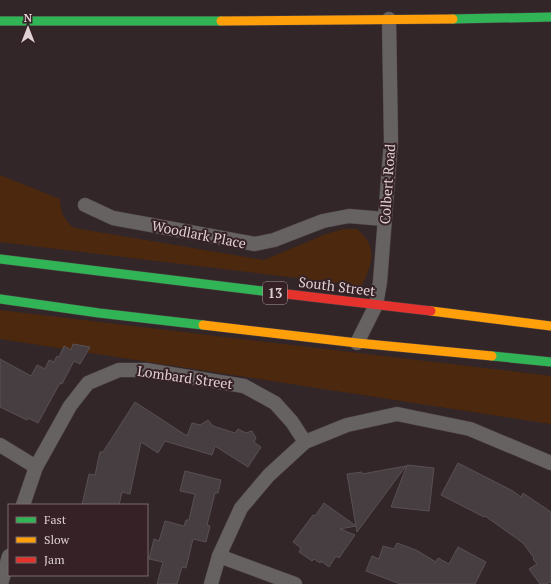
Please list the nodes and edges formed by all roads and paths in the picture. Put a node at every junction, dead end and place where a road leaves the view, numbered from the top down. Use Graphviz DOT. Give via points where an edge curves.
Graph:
graph roads {
  1 [pos="551,17"];
  2 [pos="389,19"];
  3 [pos="0,21"];
  4 [pos="85,205"];
  5 [pos="384,220"];
  6 [pos="0,259"];
  7 [pos="0,299"];
  8 [pos="376,305"];
  9 [pos="551,326"];
  10 [pos="357,343"];
  11 [pos="551,362"];
  12 [pos="305,442"];
  13 [pos="0,446"];
  14 [pos="551,463"];
  15 [pos="36,467"];
  16 [pos="23,504"];
  17 [pos="219,556"];
  18 [pos="8,560"];
  19 [pos="1,584"];
  20 [pos="211,584"];
  21 [pos="295,584"];
  1 -- 2 [label="main road"];
  2 -- 3 [label="main road"];
  2 -- 5 [label="street, Colbert Road" via="391,141"];
  4 -- 5 [label="street, Woodlark Place" via="113,218 255,244 274,240 323,221 343,217"];
  5 -- 8 [label="street, Colbert Road"];
  6 -- 8 [label="main road, South Street / 13"];
  7 -- 10 [label="main road"];
  8 -- 9 [label="main road, South Street / 13"];
  8 -- 10 [label="street, Colbert Road"];
  10 -- 11 [label="main road"];
  12 -- 14 [label="street" via="347,425 397,414 470,429"];
  12 -- 15 [label="street, Lombard Street" via="275,402 244,386 146,370 119,370 88,383 70,406"];
  12 -- 17 [label="street" via="269,475 241,508"];
  13 -- 15 [label="street"];
  15 -- 16 [label="street, Lombard Street"];
  17 -- 20 [label="street"];
  17 -- 21 [label="street"];
  18 -- 19 [label="street"];
}
